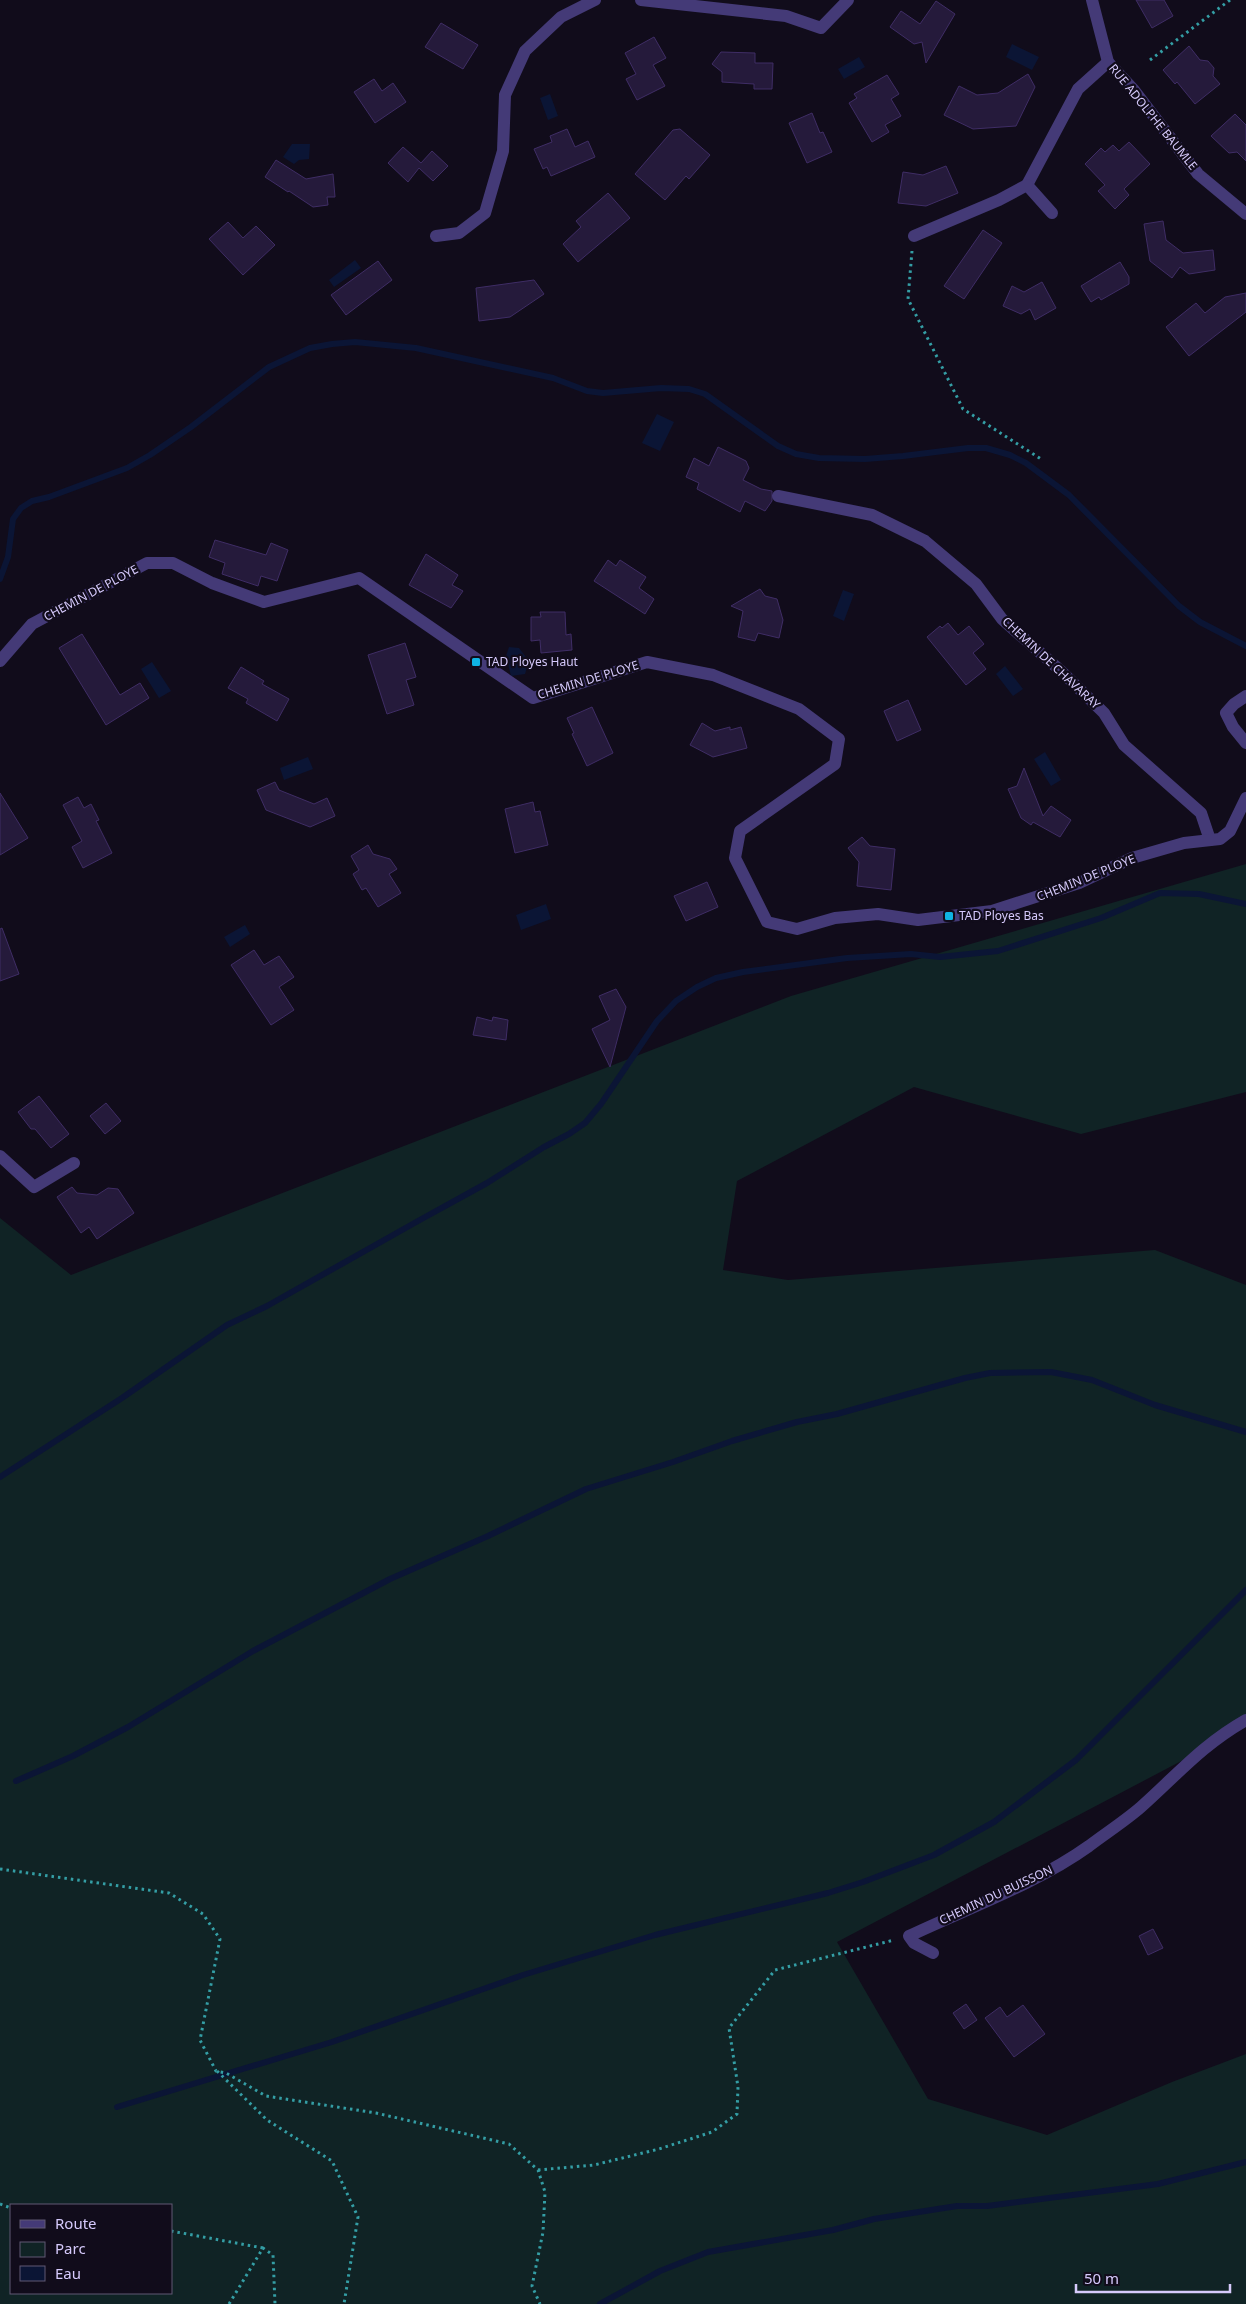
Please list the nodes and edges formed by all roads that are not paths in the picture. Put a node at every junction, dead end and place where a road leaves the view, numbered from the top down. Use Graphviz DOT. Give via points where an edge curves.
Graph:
graph roads {
  1 [pos="595,0"];
  2 [pos="641,0"];
  3 [pos="848,0"];
  4 [pos="1092,0"];
  5 [pos="1108,62"];
  6 [pos="1026,185"];
  7 [pos="1052,213"];
  8 [pos="1246,214"];
  9 [pos="436,236"];
  10 [pos="914,236"];
  11 [pos="778,496"];
  12 [pos="0,660"];
  13 [pos="1246,696"];
  14 [pos="1246,743"];
  15 [pos="1246,798"];
  16 [pos="1210,840"];
  17 [pos="0,1156"];
  18 [pos="74,1163"];
  19 [pos="1246,1720"];
  20 [pos="933,1953"];
  1 -- 9 [label="street" via="561,17 525,51 505,95 503,152 485,213 459,233"];
  2 -- 3 [label="street" via="786,16 821,28"];
  4 -- 5 [label="street, RUE ADOLPHE BAUMLE"];
  5 -- 6 [label="street" via="1078,89"];
  5 -- 8 [label="street, RUE ADOLPHE BAUMLE" via="1133,89 1198,174"];
  6 -- 7 [label="street"];
  6 -- 10 [label="street" via="1000,200"];
  11 -- 16 [label="street, CHEMIN DE CHAVARAY" via="872,514 925,542 976,584 1002,620 1104,713 1124,745 1201,813"];
  12 -- 16 [label="street, CHEMIN DE PLOYE" via="32,624 147,563 172,564 264,602 358,578 533,698 646,662 713,675 799,709 839,739 835,764 740,831 735,858 767,922 797,929 835,918 878,914 918,920 992,911 1079,883 1132,858 1184,843"];
  13 -- 14 [label="street" via="1226,713 1232,727"];
  15 -- 16 [label="street, CHEMIN DE PLOYE" via="1230,831 1220,839"];
  17 -- 18 [label="street" via="34,1187"];
  19 -- 20 [label="street, CHEMIN DU BUISSON" via="1215,1739 1140,1807 1087,1847 1040,1877 909,1936 914,1943"];
}
